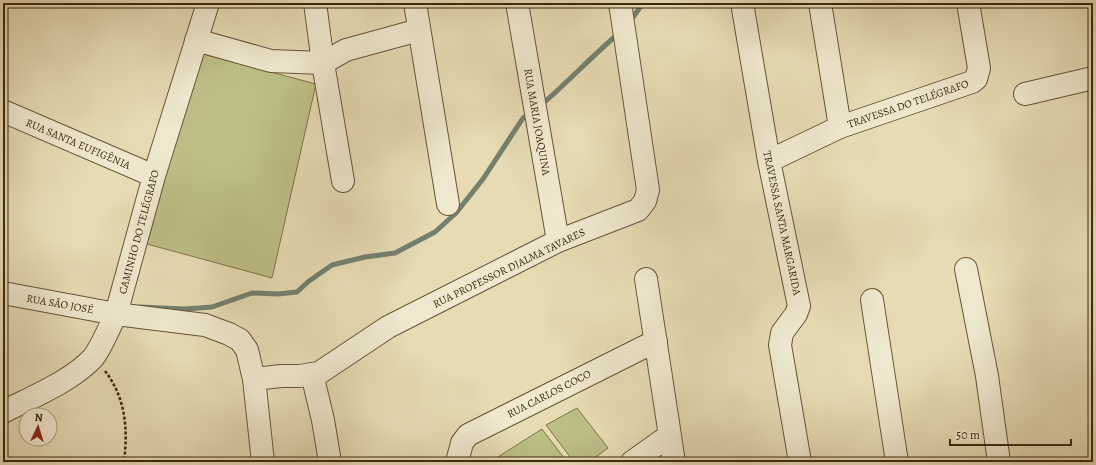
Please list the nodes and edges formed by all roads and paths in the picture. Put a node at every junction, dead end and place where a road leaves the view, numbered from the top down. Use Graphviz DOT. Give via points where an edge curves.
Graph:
graph roads {
  1 [pos="208,3"];
  2 [pos="315,3"];
  3 [pos="415,3"];
  4 [pos="517,3"];
  5 [pos="620,3"];
  6 [pos="742,3"];
  7 [pos="820,3"];
  8 [pos="968,3"];
  9 [pos="419,30"];
  10 [pos="196,40"];
  11 [pos="324,63"];
  12 [pos="1093,78"];
  13 [pos="1025,94"];
  14 [pos="3,111"];
  15 [pos="840,127"];
  16 [pos="769,161"];
  17 [pos="154,176"];
  18 [pos="343,181"];
  19 [pos="448,204"];
  20 [pos="558,241"];
  21 [pos="966,269"];
  22 [pos="646,279"];
  23 [pos="3,293"];
  24 [pos="872,300"];
  25 [pos="116,314"];
  26 [pos="656,341"];
  27 [pos="94,357"];
  28 [pos="312,374"];
  29 [pos="254,379"];
  30 [pos="3,412"];
  31 [pos="670,435"];
  32 [pos="124,462"];
  33 [pos="263,462"];
  34 [pos="330,462"];
  35 [pos="457,462"];
  36 [pos="632,462"];
  37 [pos="674,462"];
  38 [pos="800,462"];
  39 [pos="897,462"];
  40 [pos="999,462"];
  1 -- 10 [label="street, CAMINHO DO TELÉGRAFO"];
  2 -- 11 [label="street"];
  3 -- 9 [label="street"];
  4 -- 20 [label="street, RUA MARIA JOAQUINA"];
  5 -- 20 [label="street, RUA PROFESSOR DJALMA TAVARES" via="648,190 645,201 638,210"];
  6 -- 16 [label="street, TRAVESSA SANTA MARGARIDA"];
  7 -- 15 [label="street"];
  8 -- 15 [label="street, TRAVESSA DO TELÉGRAFO" via="979,68 976,79"];
  9 -- 11 [label="street" via="346,50"];
  9 -- 19 [label="street"];
  10 -- 11 [label="street" via="271,61"];
  10 -- 17 [label="street, CAMINHO DO TELÉGRAFO"];
  11 -- 18 [label="street"];
  12 -- 13 [label="street"];
  14 -- 17 [label="street, RUA SANTA EUFIGÊNIA"];
  15 -- 16 [label="street, TRAVESSA DO TELÉGRAFO"];
  16 -- 38 [label="street, TRAVESSA SANTA MARGARIDA" via="799,306 782,333 780,345"];
  17 -- 25 [label="street, CAMINHO DO TELÉGRAFO"];
  20 -- 28 [label="street, RUA PROFESSOR DJALMA TAVARES" via="388,327 319,373"];
  21 -- 40 [label="street" via="987,376"];
  22 -- 26 [label="street"];
  23 -- 25 [label="street, RUA SÃO JOSÉ"];
  24 -- 39 [label="street"];
  25 -- 27 [label="street, CAMINHO DO TELÉGRAFO"];
  25 -- 29 [label="street, RUA SÃO JOSÉ" via="206,324 229,334 240,340 247,350"];
  26 -- 31 [label="street"];
  26 -- 35 [label="street, RUA CARLOS COCO" via="468,435 462,443"];
  27 -- 30 [label="street, CAMINHO DO TELÉGRAFO" via="73,374"];
  27 -- 32 [label="path" via="108,375 125,414"];
  28 -- 29 [label="street, RUA PROFESSOR DJALMA TAVARES"];
  28 -- 34 [label="street"];
  29 -- 33 [label="street, RUA SÃO JOSÉ"];
  31 -- 36 [label="street"];
  31 -- 37 [label="street"];
}
